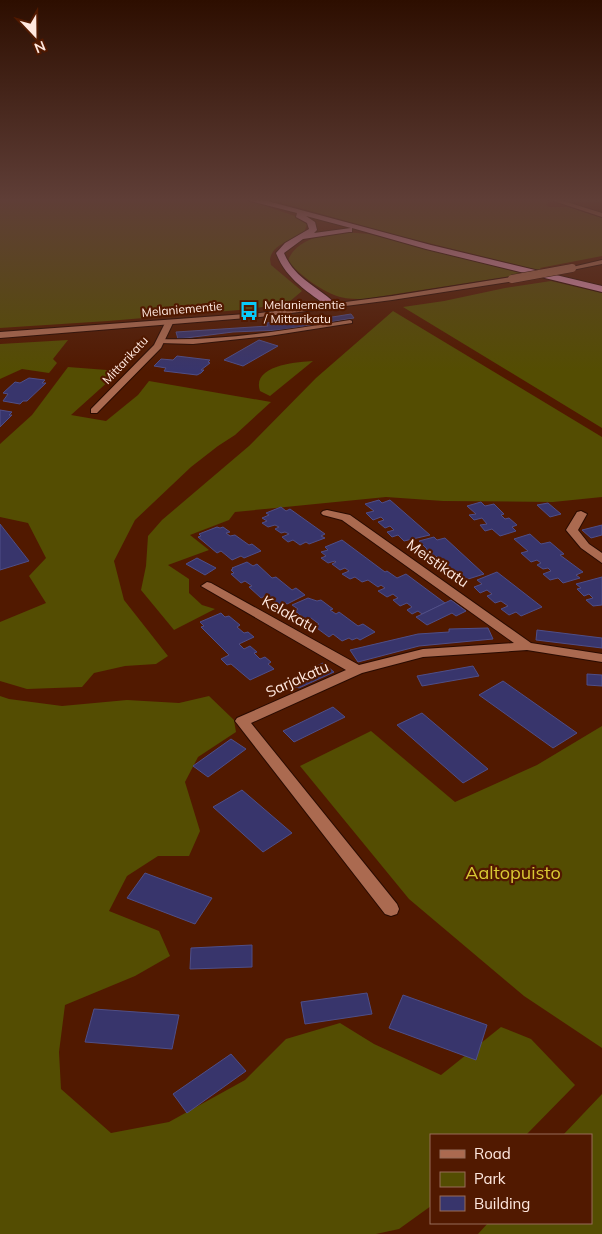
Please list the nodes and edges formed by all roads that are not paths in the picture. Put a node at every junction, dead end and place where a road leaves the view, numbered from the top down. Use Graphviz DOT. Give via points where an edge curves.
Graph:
graph roads {
  1 [pos="281,257"];
  2 [pos="473,257"];
  3 [pos="602,262"];
  4 [pos="602,289"];
  5 [pos="333,306"];
  6 [pos="350,322"];
  7 [pos="169,323"];
  8 [pos="0,335"];
  9 [pos="160,342"];
  10 [pos="94,411"];
  11 [pos="327,513"];
  12 [pos="582,514"];
  13 [pos="602,560"];
  14 [pos="208,586"];
  15 [pos="528,646"];
  16 [pos="602,658"];
  17 [pos="357,670"];
  18 [pos="391,909"];
  1 -- 5 [label="highway" via="293,276"];
  2 -- 4 [label="highway"];
  3 -- 5 [label="street, Melaniementie, bridge"];
  5 -- 7 [label="street, Melaniementie"];
  6 -- 9 [label="lane" via="193,342"];
  7 -- 8 [label="street, Melaniementie"];
  7 -- 9 [label="street, Mittarikatu"];
  9 -- 10 [label="street, Mittarikatu"];
  11 -- 15 [label="street, Meistikatu" via="346,517"];
  12 -- 13 [label="street" via="572,530"];
  14 -- 17 [label="street, Kelakatu"];
  15 -- 16 [label="street, Sarjakatu"];
  15 -- 17 [label="street, Sarjakatu" via="423,653"];
  17 -- 18 [label="street, Sarjakatu" via="242,720"];
}
